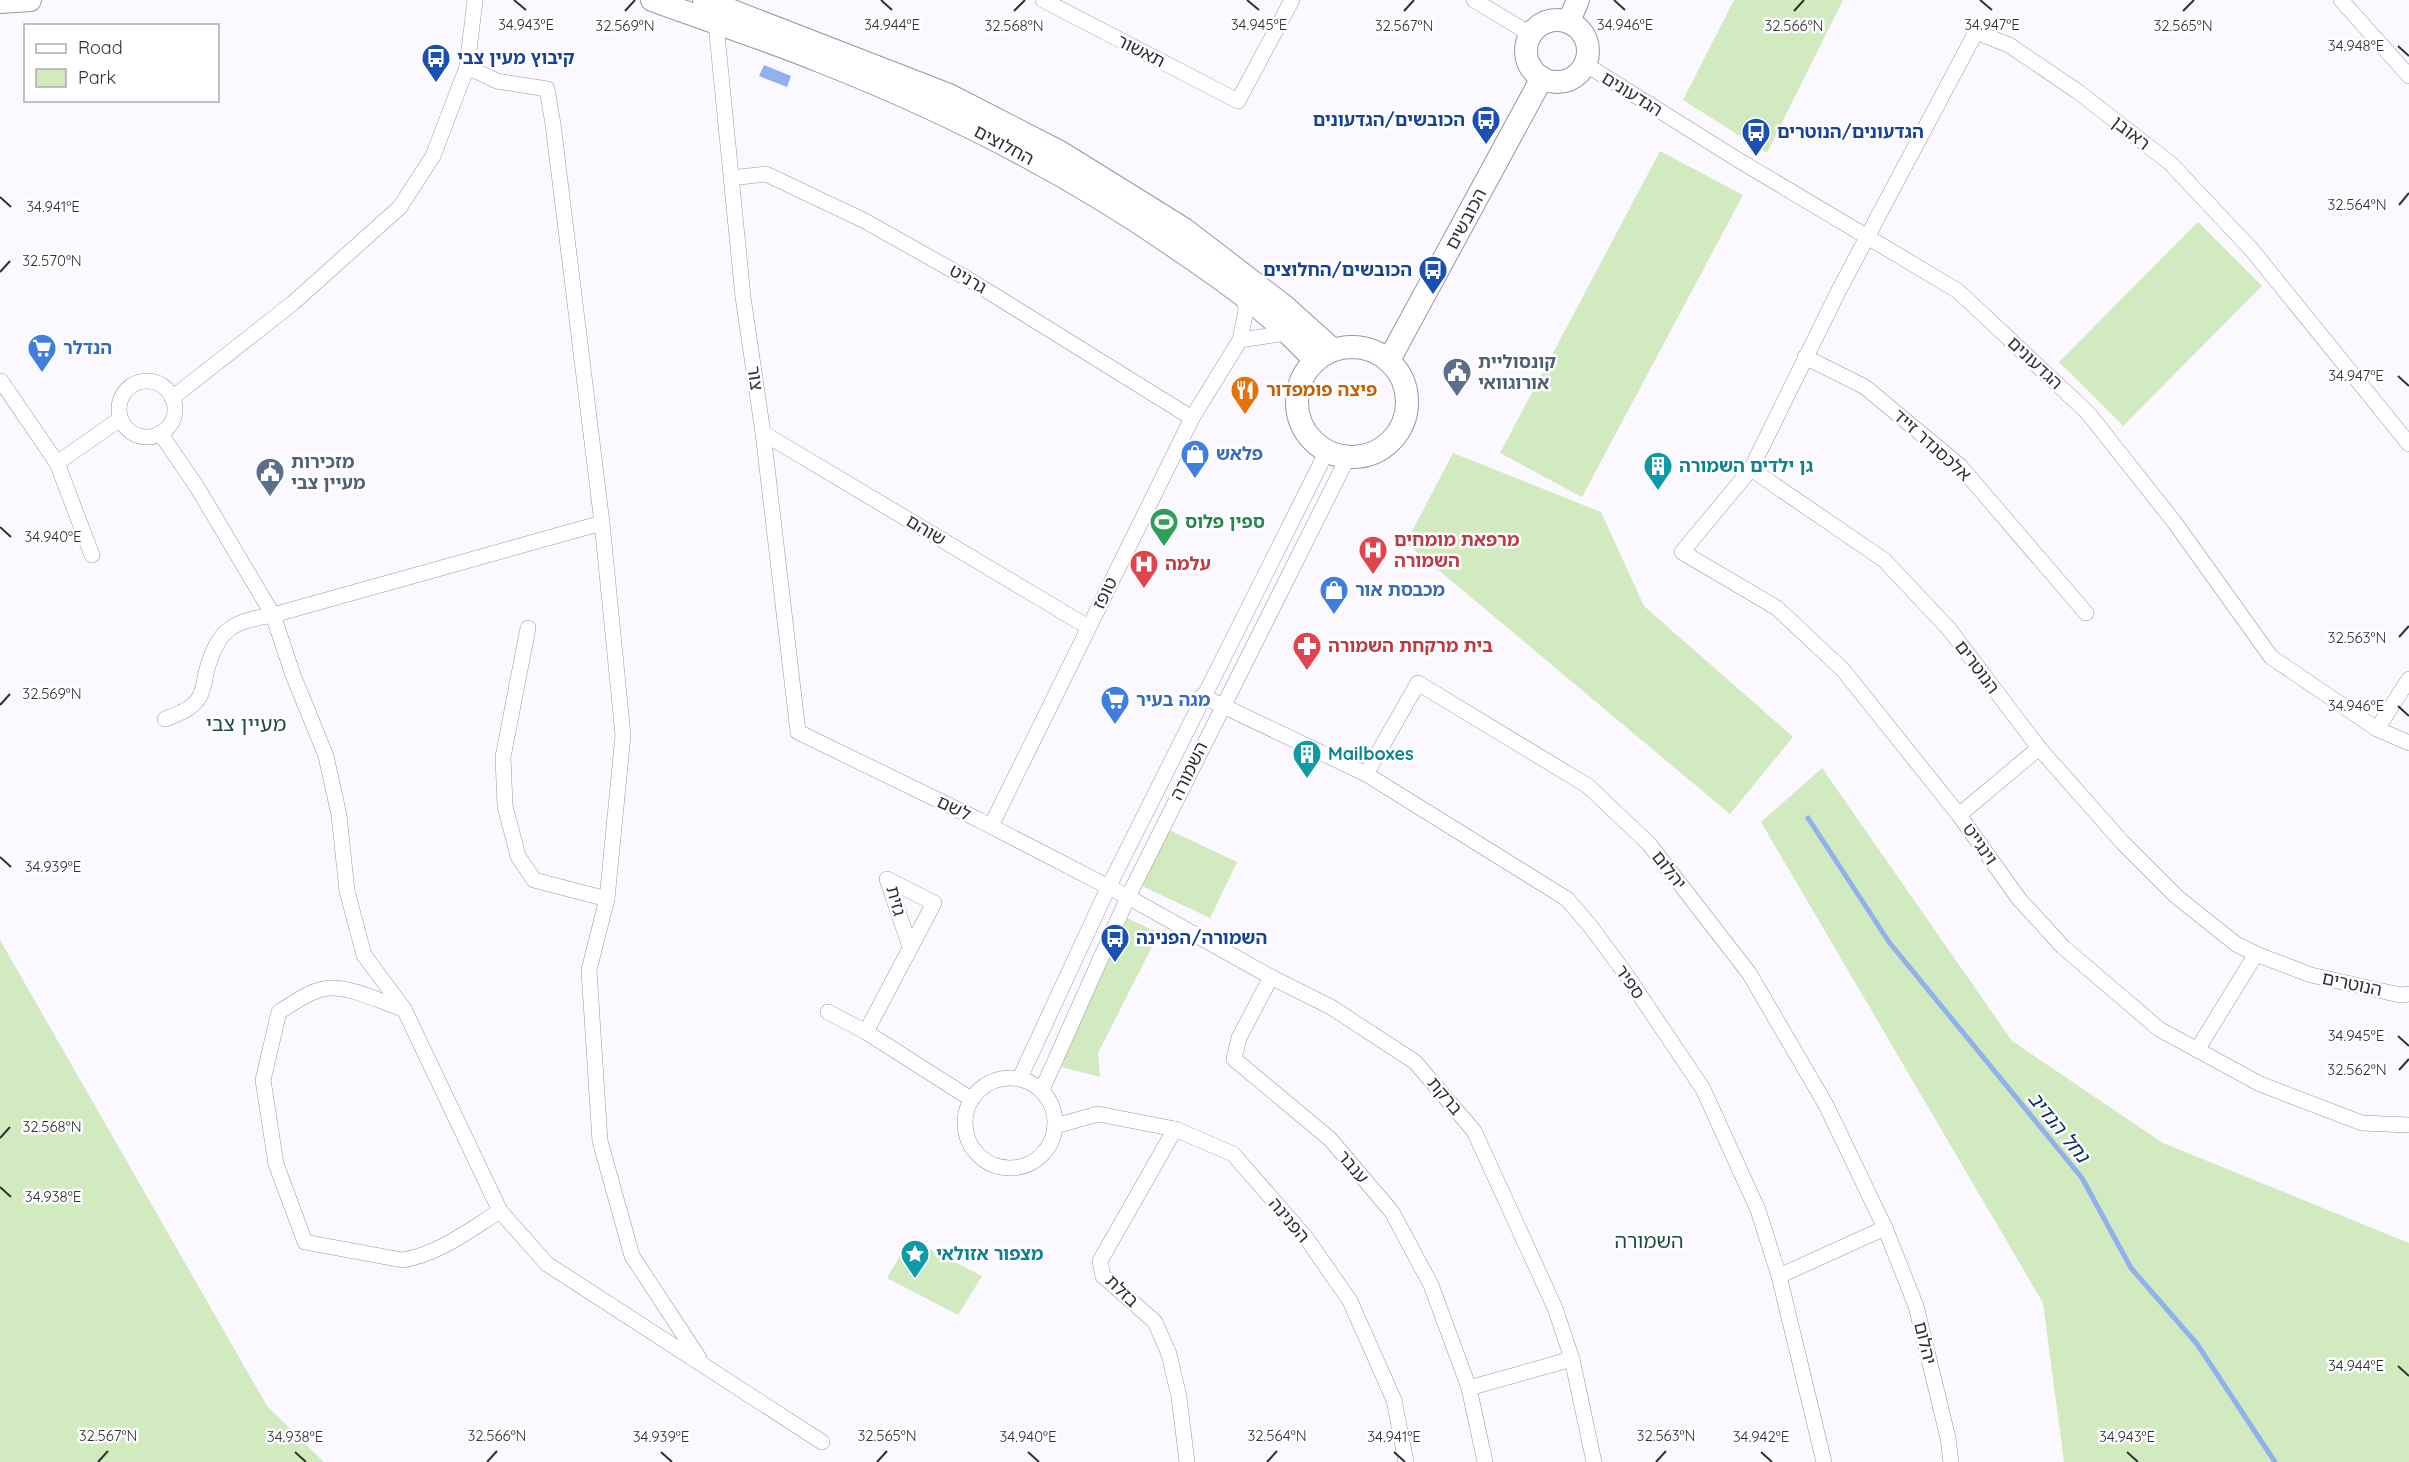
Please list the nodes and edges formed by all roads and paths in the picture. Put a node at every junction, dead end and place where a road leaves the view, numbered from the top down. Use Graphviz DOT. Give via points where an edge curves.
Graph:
graph roads {
  1 [pos="30,0"];
  2 [pos="475,0"];
  3 [pos="652,0"];
  4 [pos="704,0"];
  5 [pos="1043,0"];
  6 [pos="1292,0"];
  7 [pos="1474,0"];
  8 [pos="1578,0"];
  9 [pos="2341,0"];
  10 [pos="0,2"];
  11 [pos="1569,21"];
  12 [pos="716,24"];
  13 [pos="1530,34"];
  14 [pos="1585,64"];
  15 [pos="467,67"];
  16 [pos="2409,76"];
  17 [pos="1542,78"];
  18 [pos="731,178"];
  19 [pos="1867,237"];
  20 [pos="1244,295"];
  21 [pos="1287,333"];
  22 [pos="1240,340"];
  23 [pos="1324,356"];
  24 [pos="1805,357"];
  25 [pos="1389,360"];
  26 [pos="1,381"];
  27 [pos="172,398"];
  28 [pos="1192,417"];
  29 [pos="120,419"];
  30 [pos="160,433"];
  31 [pos="763,434"];
  32 [pos="2409,444"];
  33 [pos="1337,454"];
  34 [pos="57,463"];
  35 [pos="1751,469"];
  36 [pos="602,523"];
  37 [pos="92,555"];
  38 [pos="2086,613"];
  39 [pos="273,615"];
  40 [pos="1088,627"];
  41 [pos="528,628"];
  42 [pos="2409,679"];
  43 [pos="1202,696"];
  44 [pos="1222,705"];
  45 [pos="165,719"];
  46 [pos="2377,729"];
  47 [pos="798,732"];
  48 [pos="2409,744"];
  49 [pos="2039,748"];
  50 [pos="1366,774"];
  51 [pos="1959,815"];
  52 [pos="988,821"];
  53 [pos="1109,886"];
  54 [pos="1128,897"];
  55 [pos="607,899"];
  56 [pos="910,947"];
  57 [pos="2256,954"];
  58 [pos="1272,977"];
  59 [pos="2409,994"];
  60 [pos="404,1009"];
  61 [pos="828,1012"];
  62 [pos="866,1032"];
  63 [pos="2197,1050"];
  64 [pos="1020,1078"];
  65 [pos="1042,1090"];
  66 [pos="971,1099"];
  67 [pos="1055,1125"];
  68 [pos="2409,1125"];
  69 [pos="1175,1129"];
  70 [pos="500,1211"];
  71 [pos="1885,1228"];
  72 [pos="1779,1276"];
  73 [pos="1572,1359"];
  74 [pos="702,1363"];
  75 [pos="1469,1388"];
  76 [pos="822,1442"];
  77 [pos="1186,1462"];
  78 [pos="1406,1462"];
  79 [pos="1485,1462"];
  80 [pos="1594,1462"];
  81 [pos="1824,1462"];
  82 [pos="1951,1462"];
  1 -- 10 [label="street"];
  2 -- 15 [label="street"];
  3 -- 12 [label="street, החלוצים"];
  4 -- 23 [label="street, החלוצים" via="949,95 1060,152 1184,229 1283,305"];
  5 -- 6 [label="street, תאשור" via="1238,101"];
  7 -- 13 [label="street"];
  8 -- 11 [label="street"];
  9 -- 16 [label="street"];
  11 -- 13 [label="street" via="1547,21"];
  11 -- 14 [label="street" via="1584,34 1588,54"];
  12 -- 18 [label="street, צור"];
  12 -- 20 [label="street, החלוצים" via="822,62 1002,142 1154,232"];
  13 -- 17 [label="street" via="1529,63"];
  14 -- 17 [label="street" via="1580,73 1562,82"];
  14 -- 19 [label="street, הגדעונים"];
  15 -- 27 [label="street" via="433,156 400,207 293,303"];
  15 -- 36 [label="street" via="497,81 547,89"];
  17 -- 25 [label="street, הכובשים"];
  18 -- 28 [label="street, גרניט" via="766,174 865,221 968,279"];
  18 -- 31 [label="street, צור"];
  19 -- 24 [label="street"];
  19 -- 32 [label="street, ראובן" via="1976,32 2009,45 2058,78 2170,163 2251,249"];
  19 -- 46 [label="street, הגדעונים" via="1958,291 2088,413 2175,523 2271,657"];
  20 -- 21 [label="street, החלוצים"];
  20 -- 22 [label="street, טופז" via="1246,310"];
  21 -- 22 [label="street"];
  21 -- 23 [label="street, החלוצים"];
  22 -- 28 [label="street, טופז"];
  23 -- 25 [label="street" via="1350,346 1365,348"];
  23 -- 33 [label="street" via="1301,382 1298,409 1308,435"];
  24 -- 35 [label="street"];
  24 -- 38 [label="street, אלכסנדר זייד" via="1865,387 1960,466"];
  25 -- 33 [label="street" via="1406,386 1406,417 1399,432 1371,454"];
  26 -- 34 [label="street"];
  27 -- 29 [label="street" via="153,382 136,383 119,402"];
  27 -- 30 [label="street" via="171,422"];
  28 -- 40 [label="street, טופז"];
  29 -- 30 [label="street" via="125,427 142,436"];
  29 -- 34 [label="street"];
  30 -- 39 [label="street"];
  31 -- 40 [label="street, שוהם"];
  31 -- 47 [label="street, צור"];
  33 -- 43 [label="street, השמורה"];
  33 -- 44 [label="street, השמורה"];
  34 -- 37 [label="street"];
  35 -- 49 [label="street, הנוטרים" via="1884,560 1949,629"];
  35 -- 51 [label="street, וינגייט" via="1682,552 1777,608 1843,670"];
  36 -- 39 [label="street"];
  36 -- 55 [label="street" via="623,735"];
  39 -- 45 [label="street" via="250,619 222,635 213,647 200,696 181,713"];
  39 -- 60 [label="street" via="326,756 339,815 346,891 364,955"];
  40 -- 52 [label="street, טופז"];
  41 -- 55 [label="street" via="503,757 506,806 518,856 534,880"];
  42 -- 46 [label="street"];
  43 -- 44 [label="street, ספיר"];
  43 -- 53 [label="street, השמורה"];
  44 -- 50 [label="street, ספיר"];
  44 -- 54 [label="street, השמורה"];
  46 -- 48 [label="street, הגדעונים"];
  47 -- 52 [label="street, לשם"];
  49 -- 51 [label="street"];
  49 -- 57 [label="street, הנוטרים" via="2177,897 2236,944"];
  50 -- 71 [label="street, יהלום" via="1418,683 1588,786 1649,844 1749,973 1826,1105"];
  50 -- 72 [label="street, ספיר" via="1567,899 1591,927 1702,1089 1758,1210"];
  51 -- 63 [label="street, וינגייט" via="2019,899 2063,947 2159,1029"];
  52 -- 53 [label="street, לשם"];
  53 -- 54 [label="street, ברקת"];
  53 -- 64 [label="street, השמורה"];
  54 -- 58 [label="street, ברקת"];
  54 -- 65 [label="street, השמורה"];
  55 -- 74 [label="street" via="589,970 600,1141 632,1256"];
  56 -- 62 [label="street"];
  57 -- 59 [label="street, הנוטרים" via="2311,975"];
  57 -- 63 [label="street"];
  58 -- 73 [label="street, ברקת" via="1330,1007 1415,1062 1474,1131 1556,1308"];
  58 -- 75 [label="street, ענבר" via="1239,1038 1234,1059 1330,1140 1392,1212 1431,1285"];
  60 -- 70 [label="street"];
  60 -- 70 [label="street" via="330,988 304,996 279,1012 263,1080 276,1164 305,1242 402,1260 440,1248"];
  61 -- 62 [label="street"];
  62 -- 66 [label="street"];
  63 -- 68 [label="street, וינגייט" via="2260,1084 2362,1123"];
  64 -- 65 [label="street"];
  64 -- 66 [label="street" via="997,1080 982,1087"];
  65 -- 67 [label="street" via="1053,1107"];
  66 -- 67 [label="street" via="965,1120 968,1141 980,1157 996,1166 1023,1167 1035,1161 1046,1151"];
  67 -- 69 [label="street, הפנינה" via="1098,1114"];
  69 -- 77 [label="street, בזלת" via="1100,1261 1103,1276 1155,1322 1169,1354 1179,1397"];
  69 -- 78 [label="street, הפנינה" via="1233,1154 1307,1239 1350,1301 1394,1400"];
  70 -- 74 [label="street" via="547,1264"];
  71 -- 72 [label="street"];
  71 -- 82 [label="street, יהלום" via="1916,1306"];
  72 -- 81 [label="street, ספיר"];
  73 -- 75 [label="street"];
  73 -- 80 [label="street, ברקת"];
  74 -- 76 [label="street"];
  75 -- 79 [label="street, ענבר"];
}
